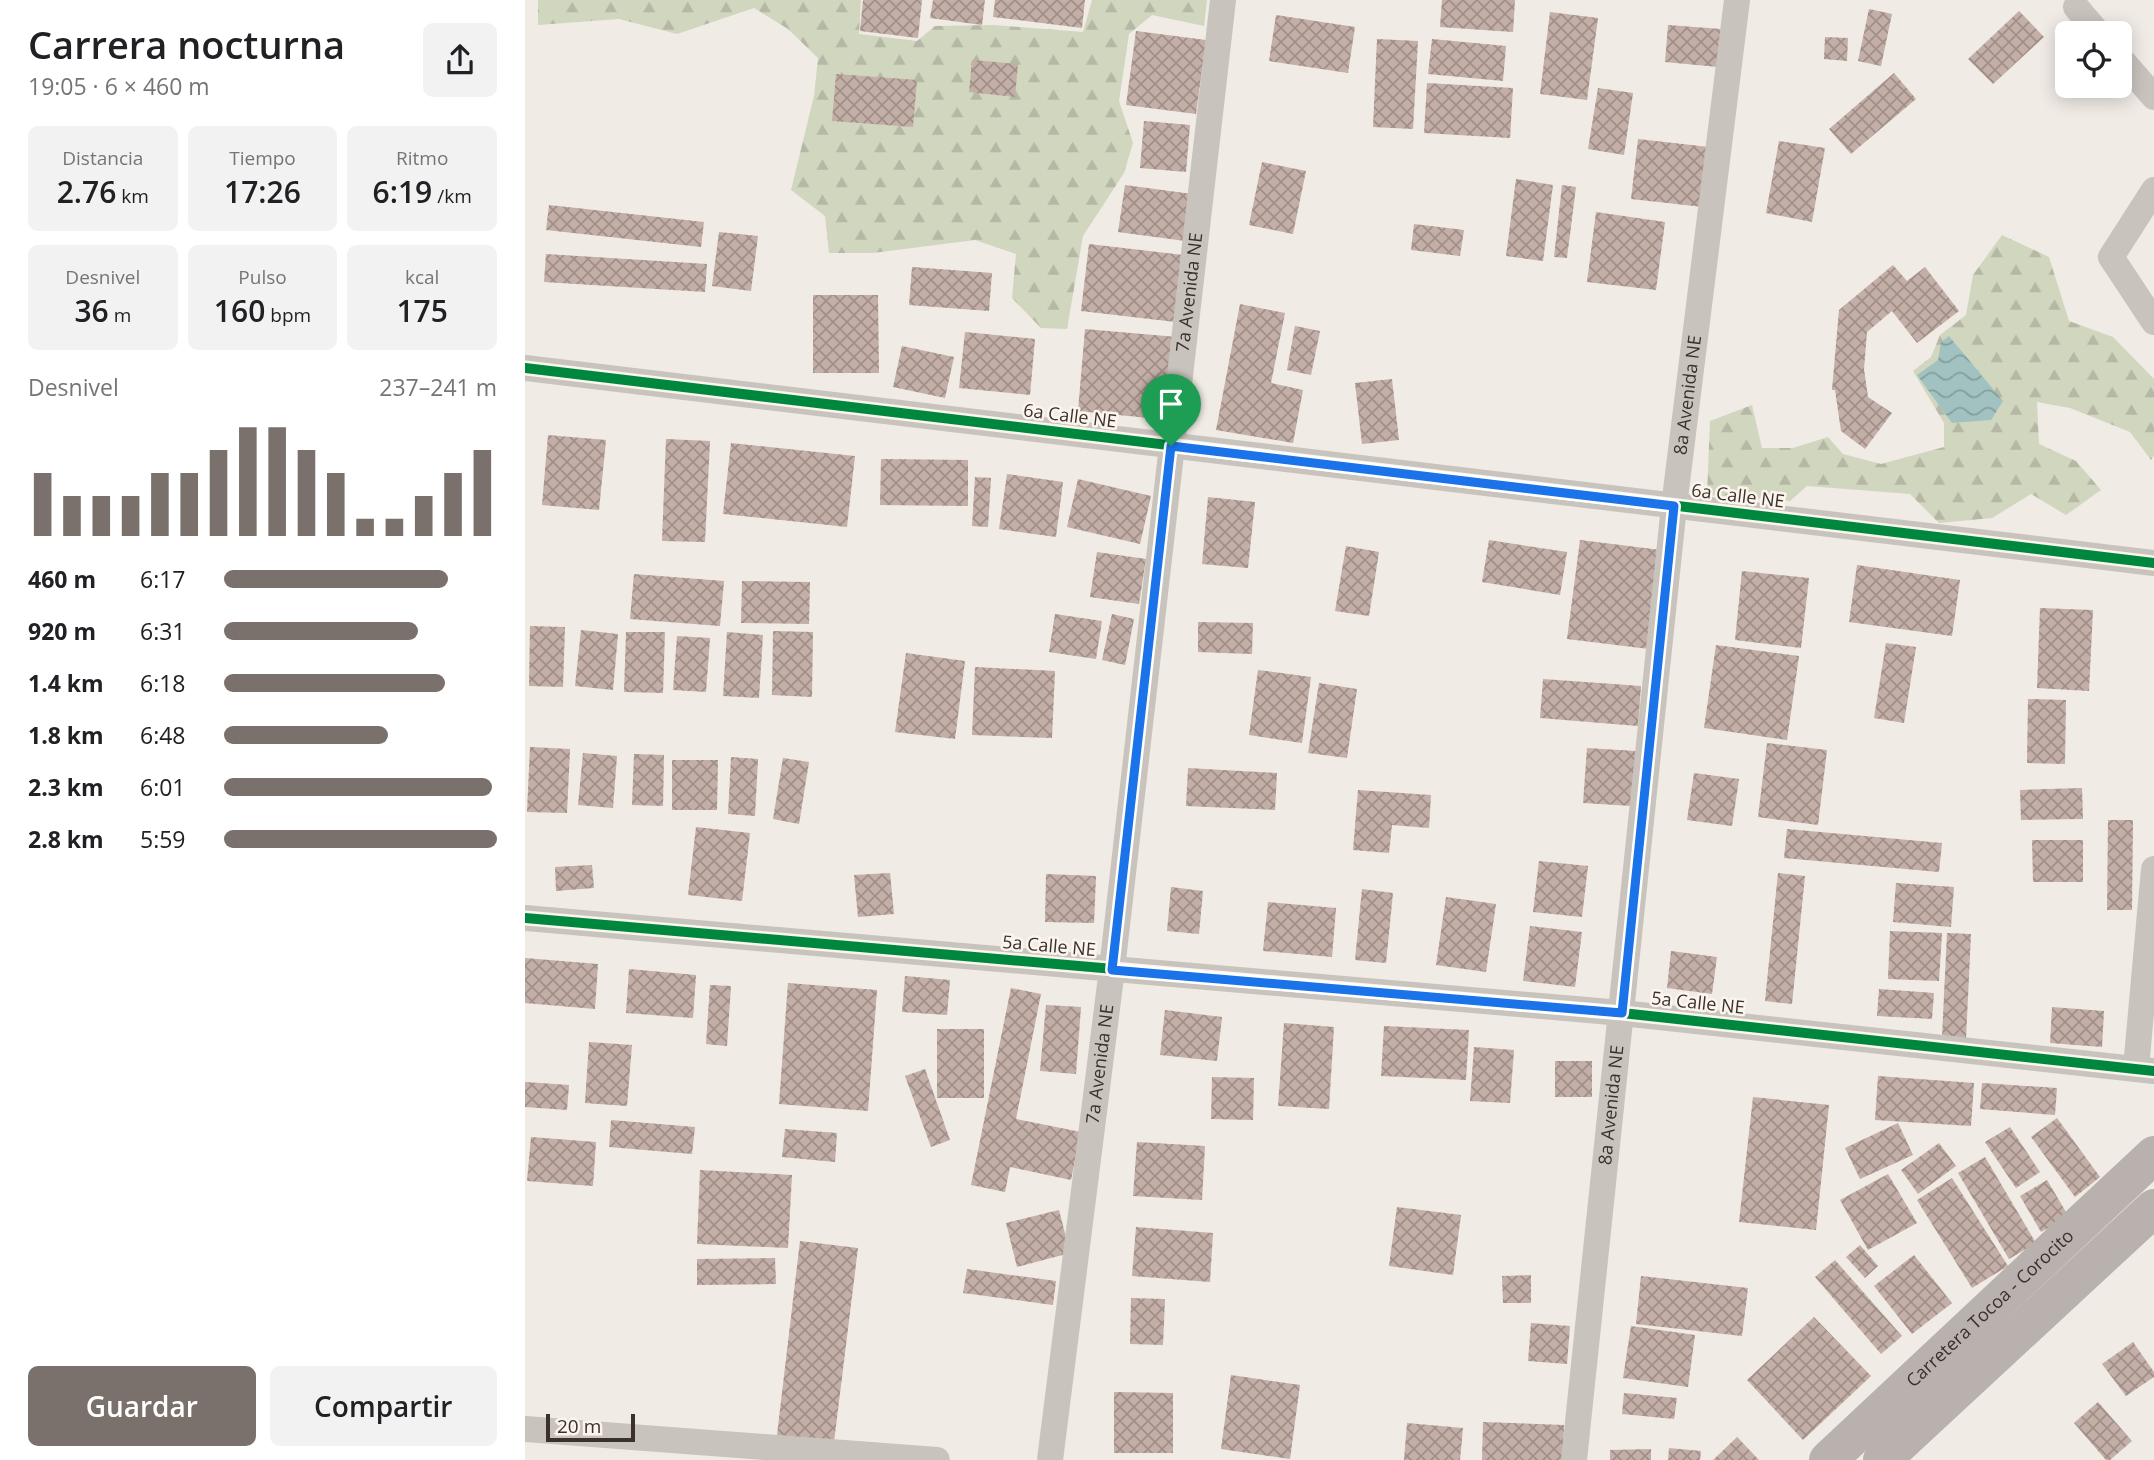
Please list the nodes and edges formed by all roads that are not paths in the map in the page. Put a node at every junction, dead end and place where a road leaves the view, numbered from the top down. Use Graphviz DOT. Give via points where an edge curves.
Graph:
graph roads {
  1 [pos="1223,0"];
  2 [pos="1737,0"];
  3 [pos="2076,7"];
  4 [pos="2088,21"];
  5 [pos="2132,72"];
  6 [pos="2154,97"];
  7 [pos="2154,190"];
  8 [pos="2154,322"];
  9 [pos="525,368"];
  10 [pos="1171,446"];
  11 [pos="1674,506"];
  12 [pos="2154,563"];
  13 [pos="2154,869"];
  14 [pos="525,918"];
  15 [pos="1112,970"];
  16 [pos="1622,1013"];
  17 [pos="2145,1069"];
  18 [pos="2154,1155"];
  19 [pos="2154,1208"];
  20 [pos="525,1429"];
  21 [pos="937,1460"];
  22 [pos="1049,1460"];
  23 [pos="1574,1460"];
  24 [pos="1828,1460"];
  25 [pos="1882,1460"];
  1 -- 10 [label="street, 7a Avenida NE"];
  2 -- 11 [label="street, 8a Avenida NE"];
  3 -- 4 [label="street"];
  5 -- 6 [label="street"];
  7 -- 8 [label="street" via="2111,257"];
  9 -- 10 [label="street, 6a Calle NE"];
  10 -- 11 [label="street, 6a Calle NE"];
  10 -- 15 [label="street, 7a Avenida NE"];
  11 -- 12 [label="street, 6a Calle NE"];
  11 -- 16 [label="street, 8a Avenida NE"];
  13 -- 17 [label="street"];
  14 -- 15 [label="street, 5a Calle NE"];
  15 -- 16 [label="street, 5a Calle NE"];
  15 -- 22 [label="street, 7a Avenida NE"];
  16 -- 17 [label="street, 5a Calle NE"];
  16 -- 23 [label="street, 8a Avenida NE"];
  18 -- 24 [label="main road, Carretera Tocoa - Corocito"];
  19 -- 25 [label="main road, Carretera Tocoa - Corocito"];
  20 -- 21 [label="street"];
}
